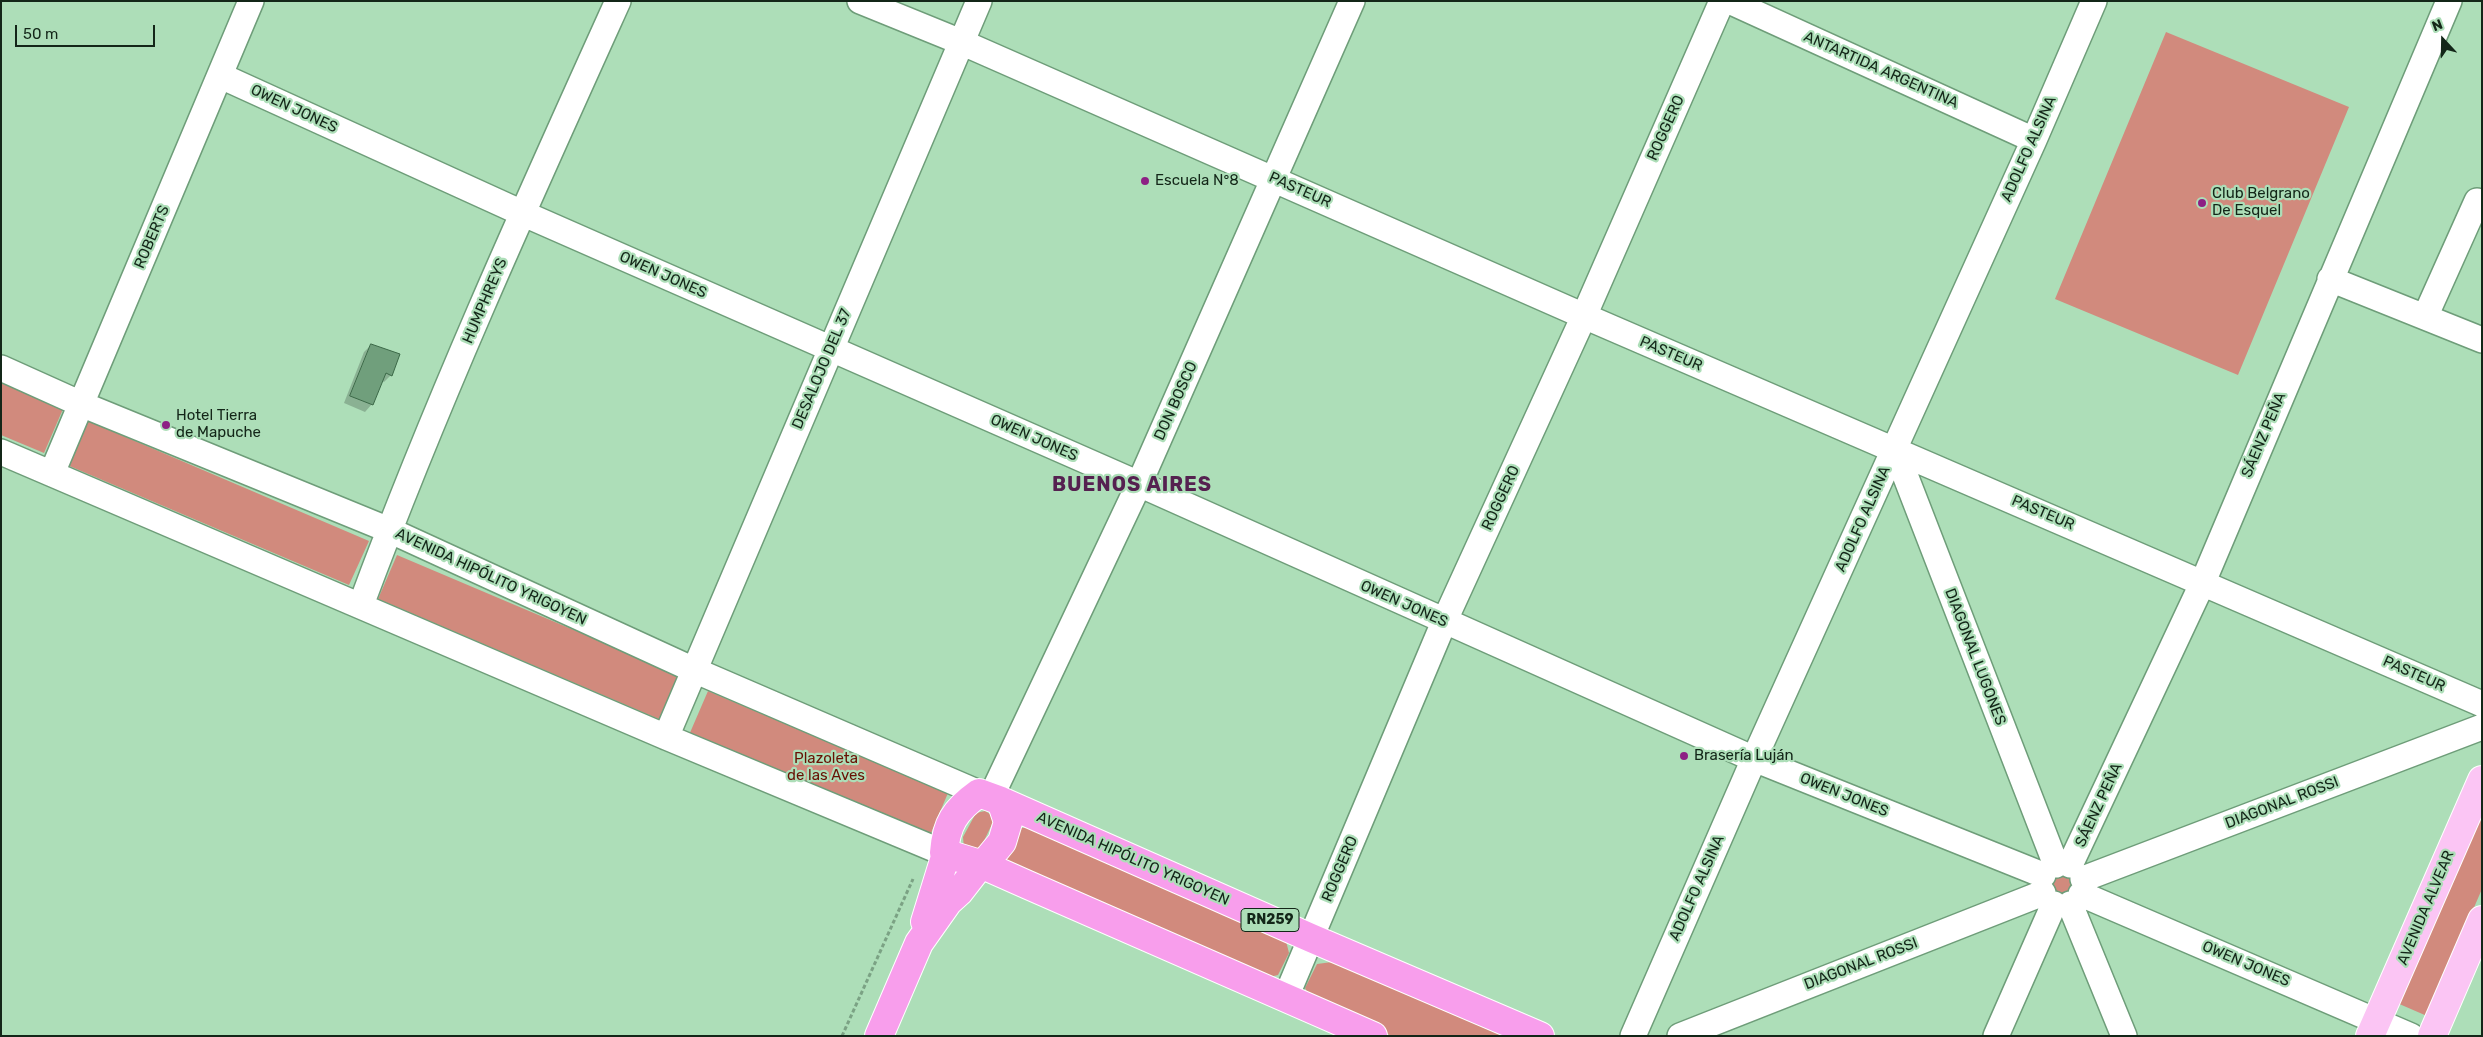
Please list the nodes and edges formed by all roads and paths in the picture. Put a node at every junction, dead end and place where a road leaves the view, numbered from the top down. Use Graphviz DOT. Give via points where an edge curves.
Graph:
graph roads {
  1 [pos="251,1"];
  2 [pos="618,1"];
  3 [pos="860,1"];
  4 [pos="980,1"];
  5 [pos="1352,1"];
  6 [pos="1722,1"];
  7 [pos="1729,1"];
  8 [pos="2094,1"];
  9 [pos="2449,1"];
  10 [pos="961,42"];
  11 [pos="222,76"];
  12 [pos="2034,140"];
  13 [pos="1274,178"];
  14 [pos="2477,202"];
  15 [pos="522,213"];
  16 [pos="2330,279"];
  17 [pos="1584,316"];
  18 [pos="2425,317"];
  19 [pos="2482,340"];
  20 [pos="831,349"];
  21 [pos="1,368"];
  22 [pos="81,404"];
  23 [pos="1895,449"];
  24 [pos="1,452"];
  25 [pos="52,473"];
  26 [pos="1139,484"];
  27 [pos="389,530"];
  28 [pos="2203,582"];
  29 [pos="361,605"];
  30 [pos="1444,622"];
  31 [pos="694,670"];
  32 [pos="2482,704"];
  33 [pos="2482,727"];
  34 [pos="666,737"];
  35 [pos="1754,760"];
  36 [pos="2482,780"];
  37 [pos="990,797"];
  38 [pos="939,851"];
  39 [pos="982,865"];
  40 [pos="2062,885"];
  41 [pos="2482,920"];
  42 [pos="1311,938"];
  43 [pos="919,943"];
  44 [pos="1286,997"];
  45 [pos="2374,1028"];
  46 [pos="842,1036"];
  47 [pos="879,1036"];
  48 [pos="1373,1036"];
  49 [pos="1540,1036"];
  50 [pos="1634,1036"];
  51 [pos="1680,1036"];
  52 [pos="1996,1036"];
  53 [pos="2124,1036"];
  54 [pos="2411,1036"];
  55 [pos="2432,1036"];
  1 -- 11 [label="street, ROBERTS"];
  2 -- 15 [label="street, HUMPHREYS"];
  3 -- 10 [label="street, PASTEUR"];
  4 -- 10 [label="street, DESALOJO DEL 37"];
  5 -- 13 [label="street, DON BOSCO"];
  6 -- 17 [label="street, ROGGERO"];
  7 -- 12 [label="street, ANTARTIDA ARGENTINA"];
  8 -- 12 [label="street, ADOLFO ALSINA"];
  9 -- 16 [label="street, SÁENZ PEÑA"];
  10 -- 13 [label="street, PASTEUR"];
  10 -- 20 [label="street, DESALOJO DEL 37"];
  11 -- 15 [label="street, OWEN JONES"];
  11 -- 22 [label="street, ROBERTS"];
  12 -- 23 [label="street, ADOLFO ALSINA"];
  13 -- 17 [label="street, PASTEUR"];
  13 -- 26 [label="street, DON BOSCO"];
  14 -- 18 [label="street"];
  15 -- 20 [label="street, OWEN JONES"];
  15 -- 27 [label="street, HUMPHREYS"];
  16 -- 18 [label="street"];
  16 -- 28 [label="street, SÁENZ PEÑA"];
  17 -- 23 [label="street, PASTEUR"];
  17 -- 30 [label="street, ROGGERO"];
  18 -- 19 [label="street"];
  20 -- 26 [label="street, OWEN JONES"];
  20 -- 31 [label="street, DESALOJO DEL 37"];
  21 -- 22 [label="street, AVENIDA HIPÓLITO YRIGOYEN"];
  22 -- 25 [label="street, ROBERTS"];
  22 -- 27 [label="street, AVENIDA HIPÓLITO YRIGOYEN"];
  23 -- 28 [label="street, PASTEUR"];
  23 -- 35 [label="street, ADOLFO ALSINA"];
  23 -- 40 [label="street, DIAGONAL LUGONES"];
  24 -- 25 [label="street"];
  25 -- 29 [label="street"];
  26 -- 30 [label="street, OWEN JONES"];
  26 -- 37 [label="street, DON BOSCO"];
  27 -- 29 [label="street, HUMPHREYS"];
  27 -- 31 [label="street, AVENIDA HIPÓLITO YRIGOYEN"];
  28 -- 32 [label="street, PASTEUR"];
  28 -- 40 [label="street, SÁENZ PEÑA"];
  29 -- 34 [label="street"];
  30 -- 35 [label="street, OWEN JONES"];
  30 -- 42 [label="street, ROGGERO"];
  31 -- 34 [label="street, DESALOJO DEL 37"];
  31 -- 37 [label="street, AVENIDA HIPÓLITO YRIGOYEN"];
  33 -- 40 [label="street, DIAGONAL ROSSI"];
  34 -- 38 [label="street"];
  35 -- 40 [label="street, OWEN JONES"];
  35 -- 50 [label="street, ADOLFO ALSINA"];
  36 -- 45 [label="main road, AVENIDA ALVEAR"];
  37 -- 38 [label="highway" via="961,806"];
  37 -- 39 [label="highway" via="1008,822 1002,842"];
  37 -- 42 [label="highway, AVENIDA HIPÓLITO YRIGOYEN / RN259"];
  38 -- 39 [label="highway"];
  38 -- 43 [label="highway"];
  38 -- 46 [label="path"];
  39 -- 43 [label="highway" via="948,902"];
  39 -- 44 [label="highway"];
  40 -- 45 [label="street, OWEN JONES"];
  40 -- 51 [label="street, DIAGONAL ROSSI"];
  40 -- 52 [label="street, SÁENZ PEÑA"];
  40 -- 53 [label="street, DIAGONAL LUGONES"];
  41 -- 55 [label="main road"];
  42 -- 44 [label="street, ROGGERO"];
  42 -- 49 [label="highway, AVENIDA HIPÓLITO YRIGOYEN / RN259"];
  43 -- 47 [label="highway"];
  44 -- 48 [label="highway"];
  45 -- 54 [label="street, OWEN JONES"];
}
